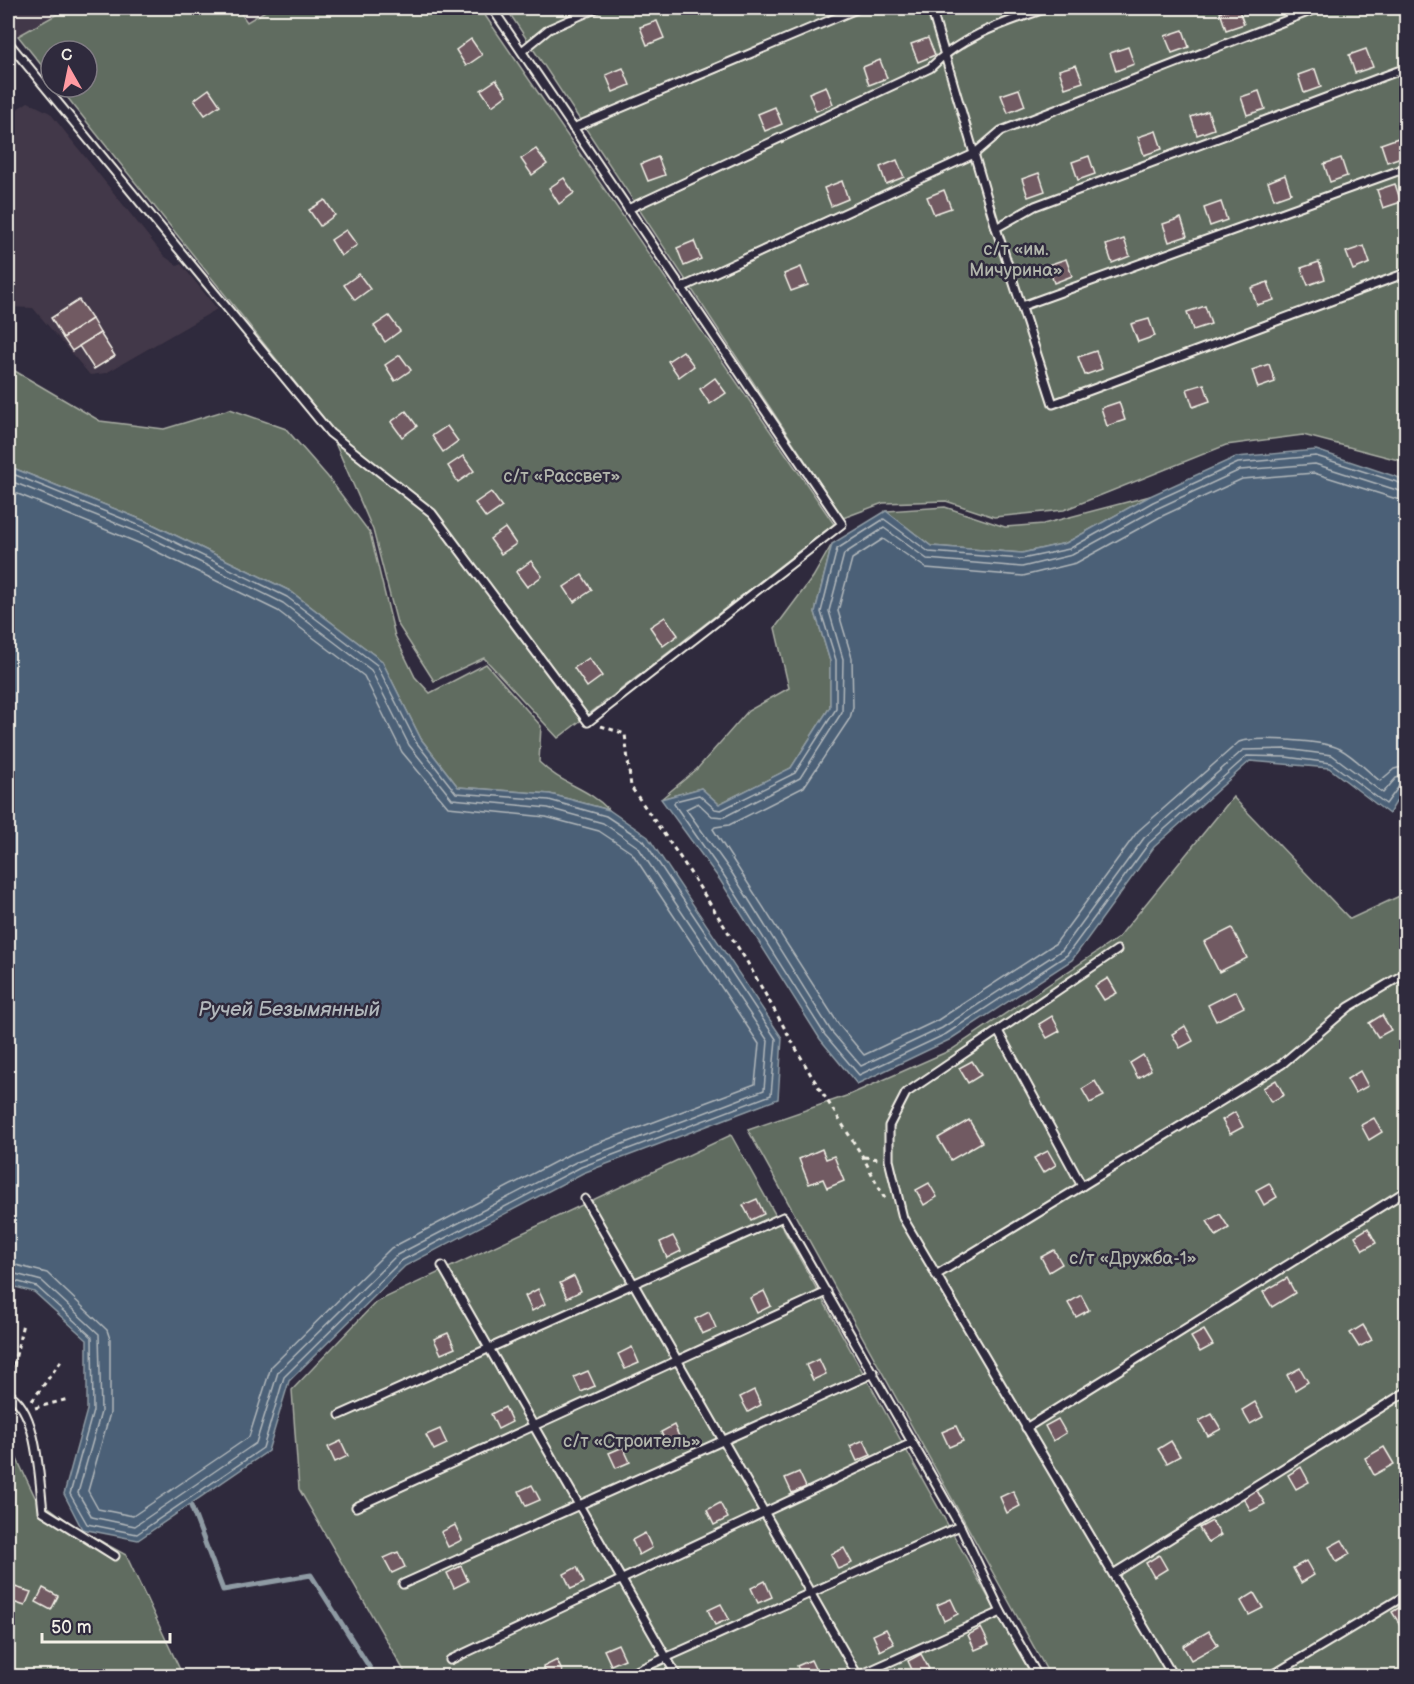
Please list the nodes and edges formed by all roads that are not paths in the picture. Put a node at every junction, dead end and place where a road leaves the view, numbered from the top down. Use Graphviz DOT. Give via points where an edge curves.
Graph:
graph roads {
  1 [pos="492,8"];
  2 [pos="597,8"];
  3 [pos="859,8"];
  4 [pos="931,8"];
  5 [pos="1047,8"];
  6 [pos="1318,8"];
  7 [pos="8,42"];
  8 [pos="522,51"];
  9 [pos="944,55"];
  10 [pos="1407,68"];
  11 [pos="573,128"];
  12 [pos="974,154"];
  13 [pos="1407,168"];
  14 [pos="628,209"];
  15 [pos="996,228"];
  16 [pos="1407,273"];
  17 [pos="681,288"];
  18 [pos="1022,306"];
  19 [pos="1117,950"];
  20 [pos="1407,973"];
  21 [pos="998,1031"];
  22 [pos="1082,1186"];
  23 [pos="1407,1191"];
  24 [pos="585,1199"];
  25 [pos="442,1266"];
  26 [pos="936,1275"];
  27 [pos="634,1283"];
  28 [pos="827,1292"];
  29 [pos="489,1348"];
  30 [pos="678,1360"];
  31 [pos="874,1373"];
  32 [pos="1407,1392"];
  33 [pos="8,1394"];
  34 [pos="340,1415"];
  35 [pos="534,1426"];
  36 [pos="1026,1428"];
  37 [pos="724,1440"];
  38 [pos="912,1443"];
  39 [pos="578,1504"];
  40 [pos="356,1507"];
  41 [pos="766,1514"];
  42 [pos="960,1526"];
  43 [pos="115,1556"];
  44 [pos="1113,1574"];
  45 [pos="621,1578"];
  46 [pos="403,1584"];
  47 [pos="811,1593"];
  48 [pos="1407,1595"];
  49 [pos="1001,1612"];
  50 [pos="666,1657"];
  51 [pos="450,1660"];
  52 [pos="858,1676"];
  53 [pos="625,1677"];
  54 [pos="677,1677"];
  55 [pos="1038,1677"];
  56 [pos="1173,1677"];
  57 [pos="1271,1677"];
  1 -- 8 [label="lane"];
  2 -- 8 [label="lane" via="549,29"];
  3 -- 11 [label="lane"];
  4 -- 9 [label="lane"];
  5 -- 9 [label="lane" via="970,36"];
  6 -- 12 [label="lane" via="1001,131"];
  7 -- 17 [label="lane" via="330,433 432,513 588,722 842,524"];
  8 -- 11 [label="lane"];
  9 -- 12 [label="lane"];
  9 -- 14 [label="lane" via="930,68"];
  10 -- 15 [label="lane" via="1035,206"];
  11 -- 14 [label="lane"];
  12 -- 15 [label="lane"];
  12 -- 17 [label="lane"];
  13 -- 18 [label="lane"];
  14 -- 17 [label="lane"];
  15 -- 18 [label="lane"];
  16 -- 18 [label="lane" via="1053,404"];
  19 -- 21 [label="lane"];
  20 -- 22 [label="lane" via="1349,1007 1282,1064"];
  21 -- 22 [label="lane"];
  21 -- 26 [label="lane" via="906,1093 889,1126 890,1160 903,1218"];
  22 -- 26 [label="lane"];
  23 -- 36 [label="lane"];
  24 -- 27 [label="lane"];
  25 -- 29 [label="lane"];
  26 -- 36 [label="lane"];
  27 -- 28 [label="lane" via="783,1217"];
  27 -- 29 [label="lane"];
  27 -- 30 [label="lane"];
  28 -- 30 [label="lane"];
  28 -- 31 [label="lane"];
  29 -- 34 [label="lane"];
  29 -- 35 [label="lane"];
  30 -- 35 [label="lane"];
  30 -- 37 [label="lane"];
  31 -- 37 [label="lane"];
  31 -- 38 [label="lane"];
  32 -- 44 [label="lane"];
  33 -- 43 [label="lane" via="18,1399 25,1411 34,1442 43,1510"];
  35 -- 39 [label="lane"];
  35 -- 40 [label="lane"];
  36 -- 44 [label="lane"];
  37 -- 39 [label="lane"];
  37 -- 41 [label="lane"];
  38 -- 41 [label="lane"];
  38 -- 42 [label="lane"];
  39 -- 45 [label="lane"];
  39 -- 46 [label="lane"];
  41 -- 45 [label="lane"];
  41 -- 47 [label="lane"];
  42 -- 47 [label="lane"];
  42 -- 49 [label="lane"];
  44 -- 56 [label="lane"];
  45 -- 50 [label="lane"];
  45 -- 51 [label="lane"];
  47 -- 50 [label="lane"];
  47 -- 52 [label="lane"];
  48 -- 57 [label="lane"];
  49 -- 52 [label="lane"];
  49 -- 55 [label="lane"];
  50 -- 53 [label="lane"];
  50 -- 54 [label="lane"];
}
